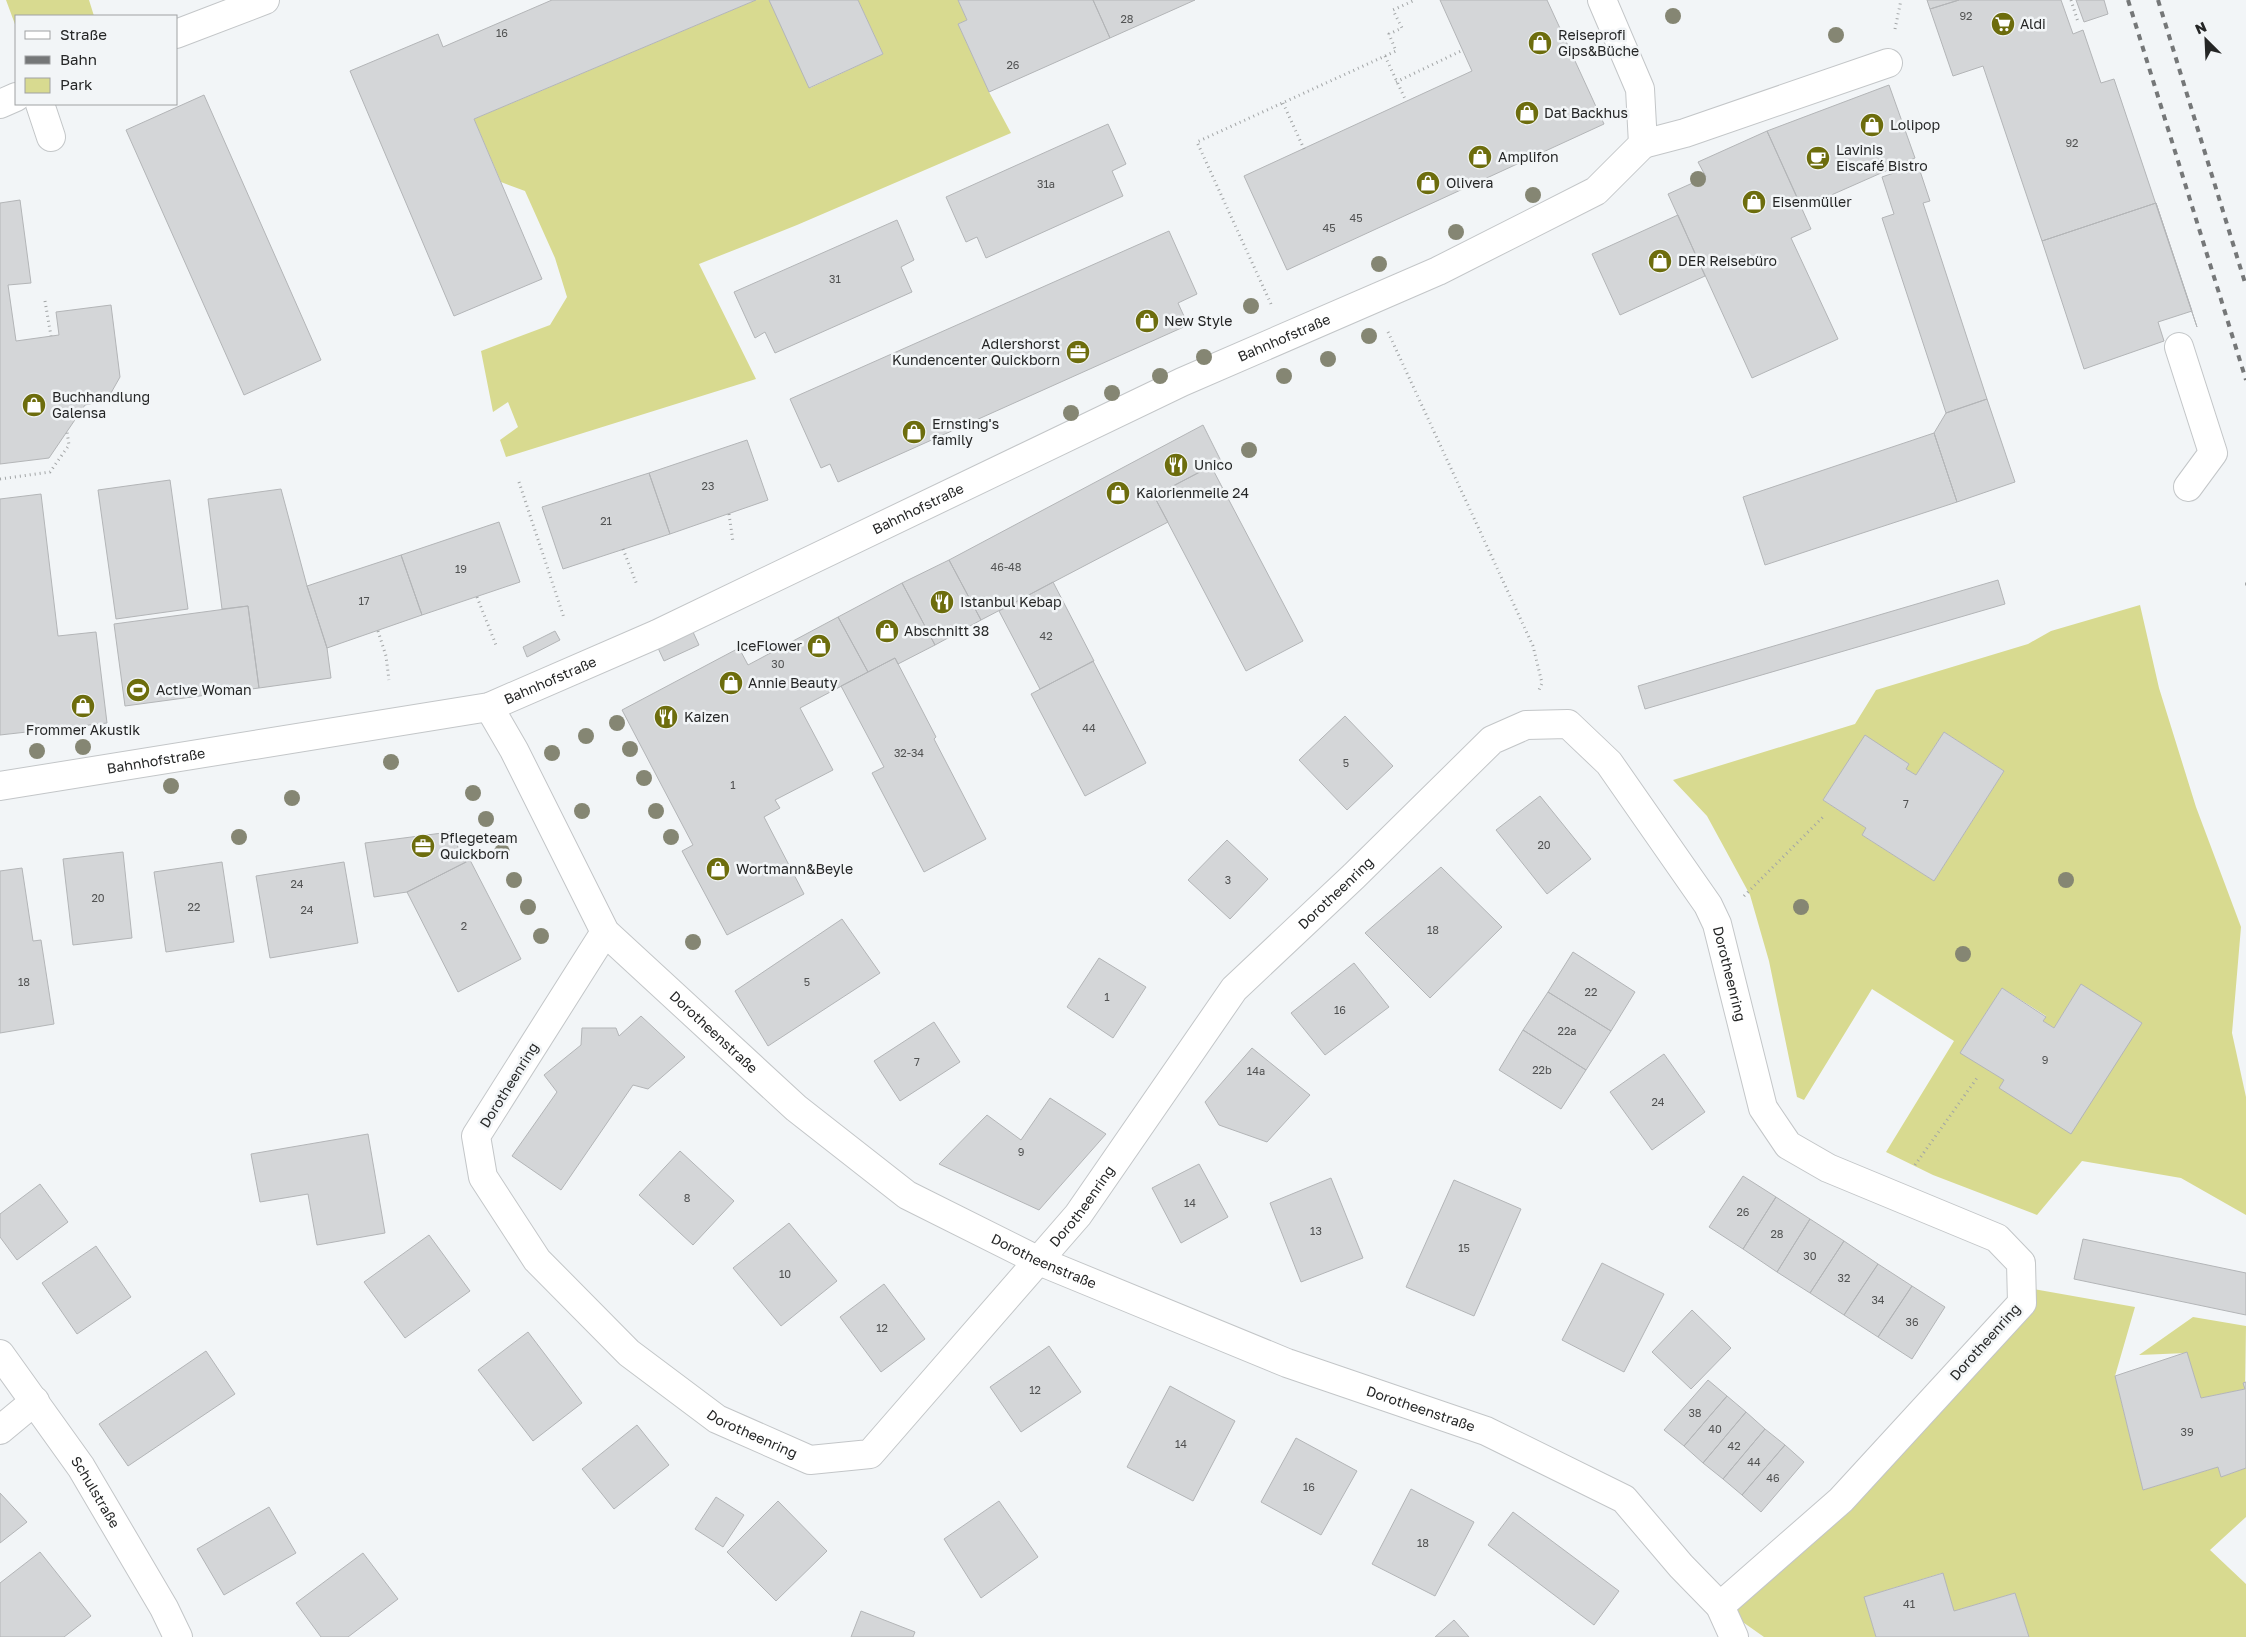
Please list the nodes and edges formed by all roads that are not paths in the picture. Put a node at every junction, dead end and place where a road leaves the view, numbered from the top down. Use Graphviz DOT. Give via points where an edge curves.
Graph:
graph roads {
  1 [pos="265,0"];
  2 [pos="1602,0"];
  3 [pos="178,33"];
  4 [pos="1888,63"];
  5 [pos="15,98"];
  6 [pos="0,104"];
  7 [pos="40,105"];
  8 [pos="51,137"];
  9 [pos="1643,144"];
  10 [pos="2179,347"];
  11 [pos="2188,488"];
  12 [pos="489,707"];
  13 [pos="0,786"];
  14 [pos="605,932"];
  15 [pos="1039,1262"];
  16 [pos="0,1354"];
  17 [pos="35,1401"];
  18 [pos="0,1430"];
  19 [pos="1720,1606"];
  20 [pos="178,1637"];
  21 [pos="1734,1637"];
  1 -- 3 [label="street"];
  2 -- 9 [label="street" via="1640,89"];
  4 -- 9 [label="street" via="1685,133"];
  5 -- 6 [label="street"];
  7 -- 8 [label="street"];
  9 -- 12 [label="street, Bahnhofstraße" via="1596,191 1438,271 1173,386 657,634"];
  10 -- 11 [label="street" via="2213,453"];
  12 -- 13 [label="street, Bahnhofstraße"];
  12 -- 14 [label="street, Dorotheenstraße" via="514,750"];
  14 -- 15 [label="street, Dorotheenstraße" via="796,1108 907,1195"];
  14 -- 15 [label="street, Dorotheenring" via="476,1136 483,1177 537,1260 629,1354 717,1419 810,1460 870,1454"];
  15 -- 19 [label="street, Dorotheenstraße" via="1287,1363 1486,1431 1624,1499"];
  15 -- 19 [label="street, Dorotheenring" via="1078,1215 1234,989 1492,740 1526,725 1568,724 1609,763 1708,905 1717,924 1763,1108 1788,1145 1828,1168 1997,1238 2021,1263 2022,1303 1841,1500"];
  16 -- 17 [label="street, Schulstraße"];
  17 -- 18 [label="street"];
  17 -- 20 [label="street, Schulstraße" via="81,1467"];
  19 -- 21 [label="street, Dorotheenstraße"];
}
